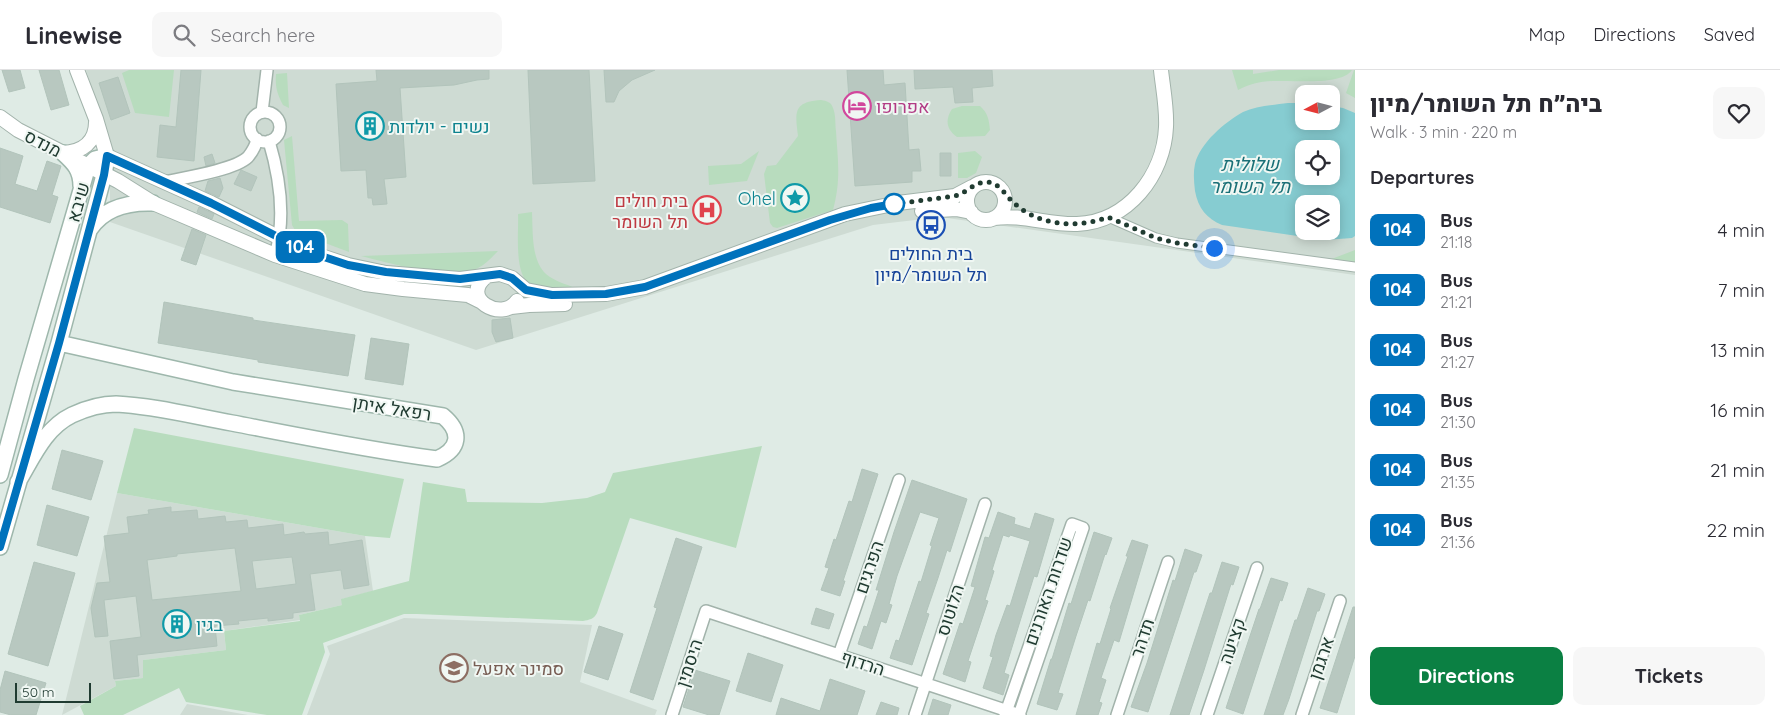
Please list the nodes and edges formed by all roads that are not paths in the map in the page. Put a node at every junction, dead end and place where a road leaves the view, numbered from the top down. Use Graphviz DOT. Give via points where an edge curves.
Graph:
graph roads {
  1 [pos="77,70"];
  2 [pos="267,70"];
  3 [pos="1161,70"];
  4 [pos="262,112"];
  5 [pos="0,117"];
  6 [pos="96,119"];
  7 [pos="263,140"];
  8 [pos="64,153"];
  9 [pos="107,156"];
  10 [pos="88,166"];
  11 [pos="104,175"];
  12 [pos="164,182"];
  13 [pos="972,188"];
  14 [pos="1000,188"];
  15 [pos="81,192"];
  16 [pos="153,203"];
  17 [pos="971,212"];
  18 [pos="1108,217"];
  19 [pos="994,218"];
  20 [pos="1051,222"];
  21 [pos="88,232"];
  22 [pos="280,238"];
  23 [pos="275,255"];
  24 [pos="1355,267"];
  25 [pos="487,276"];
  26 [pos="518,284"];
  27 [pos="482,302"];
  28 [pos="511,307"];
  29 [pos="59,343"];
  30 [pos="0,475"];
  31 [pos="899,480"];
  32 [pos="18,482"];
  33 [pos="985,504"];
  34 [pos="3,521"];
  35 [pos="0,546"];
  36 [pos="1168,562"];
  37 [pos="1257,568"];
  38 [pos="1340,601"];
  39 [pos="706,610"];
  40 [pos="839,655"];
  41 [pos="925,684"];
  42 [pos="1006,713"];
  43 [pos="672,715"];
  44 [pos="915,715"];
  45 [pos="1019,715"];
  46 [pos="1117,715"];
  47 [pos="1207,715"];
  48 [pos="1302,715"];
  1 -- 6 [label="street"];
  2 -- 4 [label="street"];
  3 -- 18 [label="street" via="1166,128 1160,157 1148,184 1118,212"];
  4 -- 7 [label="street" via="250,127 254,136"];
  4 -- 7 [label="street" via="275,115 280,123 279,132 273,139"];
  5 -- 8 [label="street, מנדס" via="18,130"];
  6 -- 8 [label="street" via="95,133 88,144 76,152"];
  6 -- 9 [label="street"];
  7 -- 12 [label="street" via="243,160 211,172"];
  7 -- 22 [label="street" via="275,163 282,223"];
  8 -- 10 [label="street, מנדס"];
  8 -- 15 [label="main road" via="79,172"];
  9 -- 10 [label="main road, שיבא" via="95,159"];
  9 -- 11 [label="main road, שיבא"];
  9 -- 12 [label="street"];
  10 -- 11 [label="street, מנדס"];
  10 -- 15 [label="main road, שיבא"];
  11 -- 16 [label="street, מנדס"];
  11 -- 21 [label="main road, שיבא"];
  12 -- 22 [label="street"];
  13 -- 14 [label="street" via="989,182"];
  13 -- 17 [label="street" via="967,200"];
  13 -- 26 [label="street" via="955,196 846,214 634,290 597,295 552,295 526,290"];
  14 -- 19 [label="street" via="1005,204"];
  14 -- 20 [label="street" via="1021,209"];
  15 -- 30 [label="main road, שיבא"];
  16 -- 21 [label="main road" via="128,204 104,214"];
  16 -- 23 [label="street, מנדס"];
  17 -- 19 [label="street" via="982,219"];
  17 -- 28 [label="street" via="937,209 859,220 636,299 588,305"];
  18 -- 20 [label="street" via="1077,224"];
  18 -- 24 [label="street" via="1156,238 1177,243"];
  19 -- 20 [label="street"];
  21 -- 29 [label="main road, שיבא"];
  22 -- 23 [label="street"];
  22 -- 25 [label="street" via="348,265 386,272 460,279"];
  23 -- 27 [label="street, מנדס" via="365,284 468,294"];
  25 -- 26 [label="street" via="500,274"];
  25 -- 27 [label="street" via="478,287 478,298"];
  26 -- 28 [label="street" via="519,298"];
  27 -- 28 [label="street" via="495,309"];
  29 -- 32 [label="main road, שיבא"];
  29 -- 32 [label="main road, רפאל איתן" via="233,382 443,416 452,424 456,434 454,446 448,455 437,459 311,439 150,407 114,404 70,416 49,431"];
  31 -- 40 [label="street, הפרגים"];
  32 -- 34 [label="main road, שיבא"];
  33 -- 41 [label="street, הלוטוס"];
  34 -- 35 [label="main road, שיבא"];
  36 -- 46 [label="street, תדהר"];
  37 -- 47 [label="street, קציעה"];
  38 -- 48 [label="street, ארגמן"];
  39 -- 40 [label="street, הרדוף"];
  39 -- 43 [label="street, היסמין"];
  40 -- 41 [label="street, הרדוף"];
  41 -- 42 [label="street, הרדוף"];
  41 -- 44 [label="street, הלוטוס"];
  42 -- 45 [label="street, הרדוף"];
  42 -- 45 [label="street, שדרות האורנים" via="1072,524 1083,528"];
}
